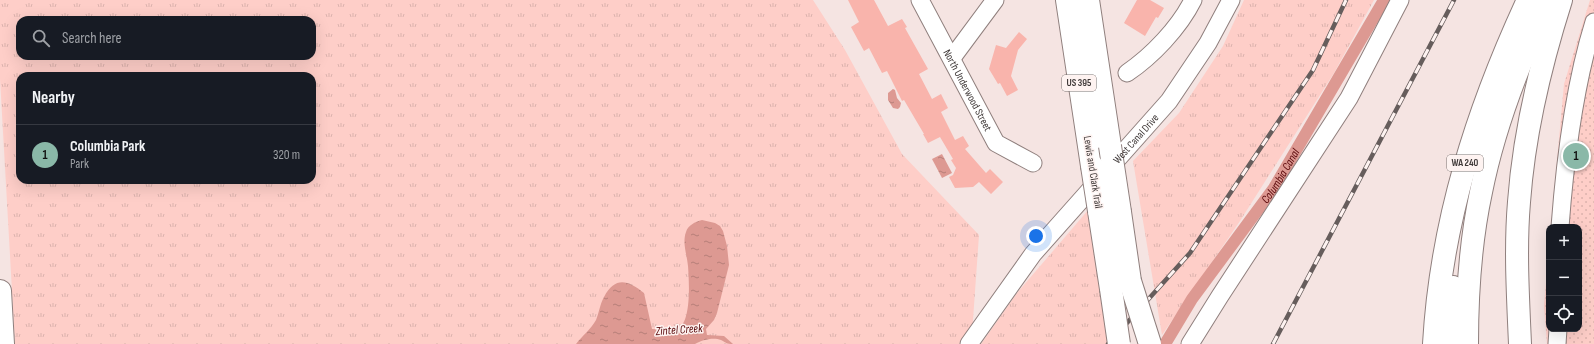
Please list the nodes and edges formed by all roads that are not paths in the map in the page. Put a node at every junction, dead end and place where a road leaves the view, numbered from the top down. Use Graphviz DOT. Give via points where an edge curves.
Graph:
graph roads {
  1 [pos="920,0"];
  2 [pos="995,0"];
  3 [pos="1067,0"];
  4 [pos="1088,0"];
  5 [pos="1193,0"];
  6 [pos="1232,0"];
  7 [pos="1400,0"];
  8 [pos="1561,0"];
  9 [pos="1534,1"];
  10 [pos="1594,22"];
  11 [pos="952,58"];
  12 [pos="1127,73"];
  13 [pos="1033,163"];
  14 [pos="1109,211"];
  15 [pos="1560,224"];
  16 [pos="1121,285"];
  17 [pos="0,291"];
  18 [pos="1558,332"];
  19 [pos="3,344"];
  20 [pos="969,344"];
  21 [pos="1119,344"];
  22 [pos="1140,344"];
  23 [pos="1150,344"];
  24 [pos="1190,344"];
  25 [pos="1434,344"];
  26 [pos="1451,344"];
  27 [pos="1467,344"];
  28 [pos="1520,344"];
  29 [pos="1557,344"];
  1 -- 11 [label="street, North Underwood Street"];
  2 -- 11 [label="street"];
  3 -- 14 [label="main road, Lewis and Clark Trail / US 395, bridge" via="1092,166"];
  4 -- 14 [label="main road, Lewis and Clark Trail / US 395, bridge" via="1110,146"];
  5 -- 12 [label="street" via="1158,48"];
  6 -- 20 [label="street, West Canal Drive" via="1208,43 1169,101 1033,254"];
  7 -- 24 [label="street" via="1349,98"];
  8 -- 28 [label="main road" via="1540,72 1523,161 1517,243"];
  9 -- 25 [label="main road, WA 240" via="1490,91 1459,182 1440,278"];
  9 -- 26 [label="main road" via="1483,125 1466,188 1454,272"];
  9 -- 27 [label="main road" via="1482,184 1470,257"];
  10 -- 15 [label="street" via="1584,56 1577,97"];
  11 -- 13 [label="street, North Underwood Street" via="996,143"];
  14 -- 16 [label="main road, Lewis and Clark Trail / US 395"];
  16 -- 21 [label="main road, Lewis and Clark Trail / US 395, bridge"];
  16 -- 22 [label="main road, Lewis and Clark Trail / US 395, bridge"];
  16 -- 23 [label="main road, bridge"];
  17 -- 19 [label="main road"];
  18 -- 29 [label="street"];
}
